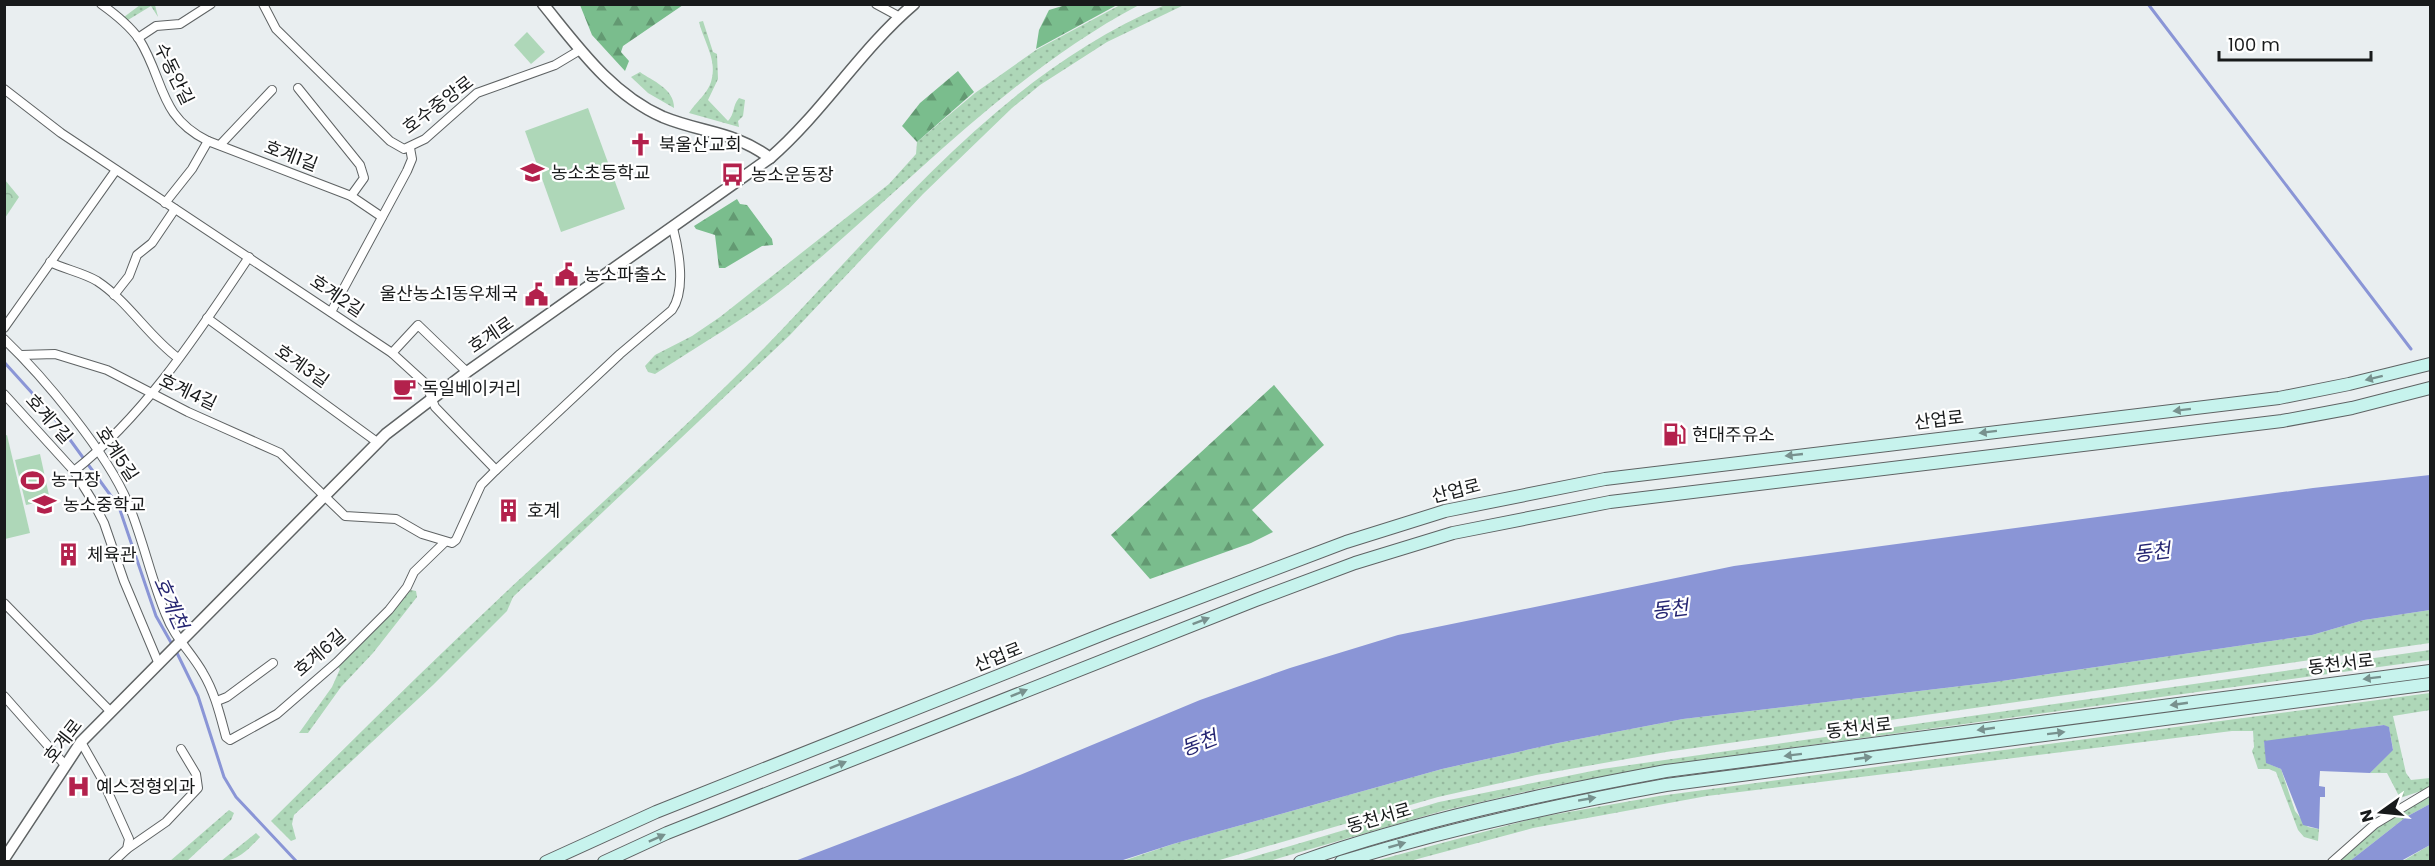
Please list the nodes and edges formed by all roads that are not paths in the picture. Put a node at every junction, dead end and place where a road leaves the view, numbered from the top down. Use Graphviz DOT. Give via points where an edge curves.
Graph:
graph roads {
  1 [pos="101,4"];
  2 [pos="211,4"];
  3 [pos="263,4"];
  4 [pos="543,4"];
  5 [pos="876,4"];
  6 [pos="914,4"];
  7 [pos="900,17"];
  8 [pos="138,38"];
  9 [pos="580,50"];
  10 [pos="298,88"];
  11 [pos="4,89"];
  12 [pos="272,90"];
  13 [pos="208,141"];
  14 [pos="220,145"];
  15 [pos="410,148"];
  16 [pos="770,158"];
  17 [pos="116,170"];
  18 [pos="351,196"];
  19 [pos="165,203"];
  20 [pos="175,209"];
  21 [pos="382,217"];
  22 [pos="672,228"];
  23 [pos="249,257"];
  24 [pos="50,262"];
  25 [pos="114,295"];
  26 [pos="331,312"];
  27 [pos="207,318"];
  28 [pos="4,328"];
  29 [pos="4,339"];
  30 [pos="392,353"];
  31 [pos="21,355"];
  32 [pos="178,358"];
  33 [pos="2430,364"];
  34 [pos="467,372"];
  35 [pos="2430,388"];
  36 [pos="151,393"];
  37 [pos="4,394"];
  38 [pos="431,399"];
  39 [pos="377,442"];
  40 [pos="98,452"];
  41 [pos="76,469"];
  42 [pos="496,470"];
  43 [pos="326,495"];
  44 [pos="444,543"];
  45 [pos="4,603"];
  46 [pos="180,640"];
  47 [pos="162,659"];
  48 [pos="273,663"];
  49 [pos="2430,671"];
  50 [pos="2430,684"];
  51 [pos="4,696"];
  52 [pos="217,701"];
  53 [pos="110,711"];
  54 [pos="81,742"];
  55 [pos="181,749"];
  56 [pos="65,765"];
  57 [pos="2430,790"];
  58 [pos="127,849"];
  59 [pos="4,860"];
  60 [pos="113,861"];
  61 [pos="546,861"];
  62 [pos="604,861"];
  63 [pos="1300,861"];
  64 [pos="1341,861"];
  65 [pos="2332,861"];
  1 -- 8 [label="street, 수동안길"];
  2 -- 8 [label="street, 수동안길" via="180,24 156,26"];
  3 -- 15 [label="street, 호수중앙로" via="276,29 390,141"];
  4 -- 9 [label="street"];
  5 -- 7 [label="street"];
  6 -- 7 [label="street, 호계로"];
  7 -- 16 [label="street, 호계로" via="810,120"];
  8 -- 13 [label="street, 수동안길" via="171,111 194,134"];
  9 -- 15 [label="street, 호수중앙로" via="555,65 477,93 425,140"];
  9 -- 16 [label="street" via="599,71 644,106 680,122 740,139"];
  10 -- 18 [label="street, 호계1길" via="360,165 364,178"];
  11 -- 17 [label="street, 호계2길" via="61,134"];
  12 -- 14 [label="street"];
  13 -- 14 [label="street, 호계1길"];
  13 -- 19 [label="street"];
  14 -- 18 [label="street, 호계1길"];
  15 -- 21 [label="street" via="412,159"];
  16 -- 22 [label="street, 호계로"];
  17 -- 19 [label="street, 호계2길"];
  17 -- 24 [label="street"];
  18 -- 21 [label="street, 호계1길"];
  19 -- 20 [label="street, 호계2길"];
  20 -- 23 [label="street, 호계2길"];
  20 -- 25 [label="street" via="152,243 137,255 129,276"];
  21 -- 26 [label="street"];
  22 -- 34 [label="street, 호계로"];
  22 -- 42 [label="street, 호계6길" via="679,285 672,310"];
  23 -- 26 [label="street, 호계2길"];
  23 -- 27 [label="street"];
  24 -- 25 [label="street" via="95,280"];
  24 -- 28 [label="street"];
  25 -- 32 [label="street"];
  26 -- 30 [label="street, 호계2길"];
  27 -- 32 [label="street"];
  27 -- 39 [label="street, 호계3길"];
  29 -- 31 [label="street, 호계5길"];
  30 -- 34 [label="street" via="418,325"];
  30 -- 38 [label="street, 호계2길" via="426,384"];
  31 -- 36 [label="street, 호계4길" via="55,354 81,361"];
  31 -- 40 [label="street, 호계5길"];
  32 -- 36 [label="street"];
  33 -- 61 [label="main road, 산업로, one-way" via="2279,398 1605,479 1445,511 1346,542 1185,602 656,812"];
  34 -- 38 [label="street, 호계로"];
  62 -- 35 [label="main road, one-way" via="1234,608 1355,563 1453,533 1610,502 2282,421"];
  36 -- 40 [label="street"];
  36 -- 43 [label="street, 호계4길" via="280,453"];
  37 -- 41 [label="street, 호계7길"];
  38 -- 39 [label="street, 호계로"];
  38 -- 42 [label="street"];
  39 -- 43 [label="street, 호계로"];
  40 -- 41 [label="street"];
  40 -- 46 [label="street, 호계5길" via="127,500 166,617"];
  41 -- 47 [label="street, 호계7길" via="104,523 124,581"];
  42 -- 44 [label="street, 호계6길" via="482,485 456,540"];
  43 -- 44 [label="street" via="348,517 396,519"];
  43 -- 46 [label="street, 호계로"];
  44 -- 52 [label="street, 호계6길" via="414,572 400,598 372,628 277,714 230,740"];
  45 -- 53 [label="street"];
  46 -- 47 [label="street, 호계로"];
  46 -- 52 [label="street, 호계6길" via="202,670"];
  47 -- 53 [label="street, 호계로"];
  48 -- 52 [label="street, 호계6길"];
  49 -- 63 [label="main road, 동천서로, one-way" via="1666,771 1548,793"];
  64 -- 50 [label="main road, 동천서로, one-way" via="1550,806 1666,785"];
  51 -- 56 [label="street"];
  53 -- 54 [label="street, 호계로"];
  54 -- 56 [label="street, 호계로"];
  54 -- 58 [label="street" via="129,839"];
  55 -- 58 [label="street" via="196,774 198,788 166,822"];
  56 -- 59 [label="street, 호계로"];
  57 -- 65 [label="street" via="2375,824"];
  58 -- 60 [label="street"];
}
